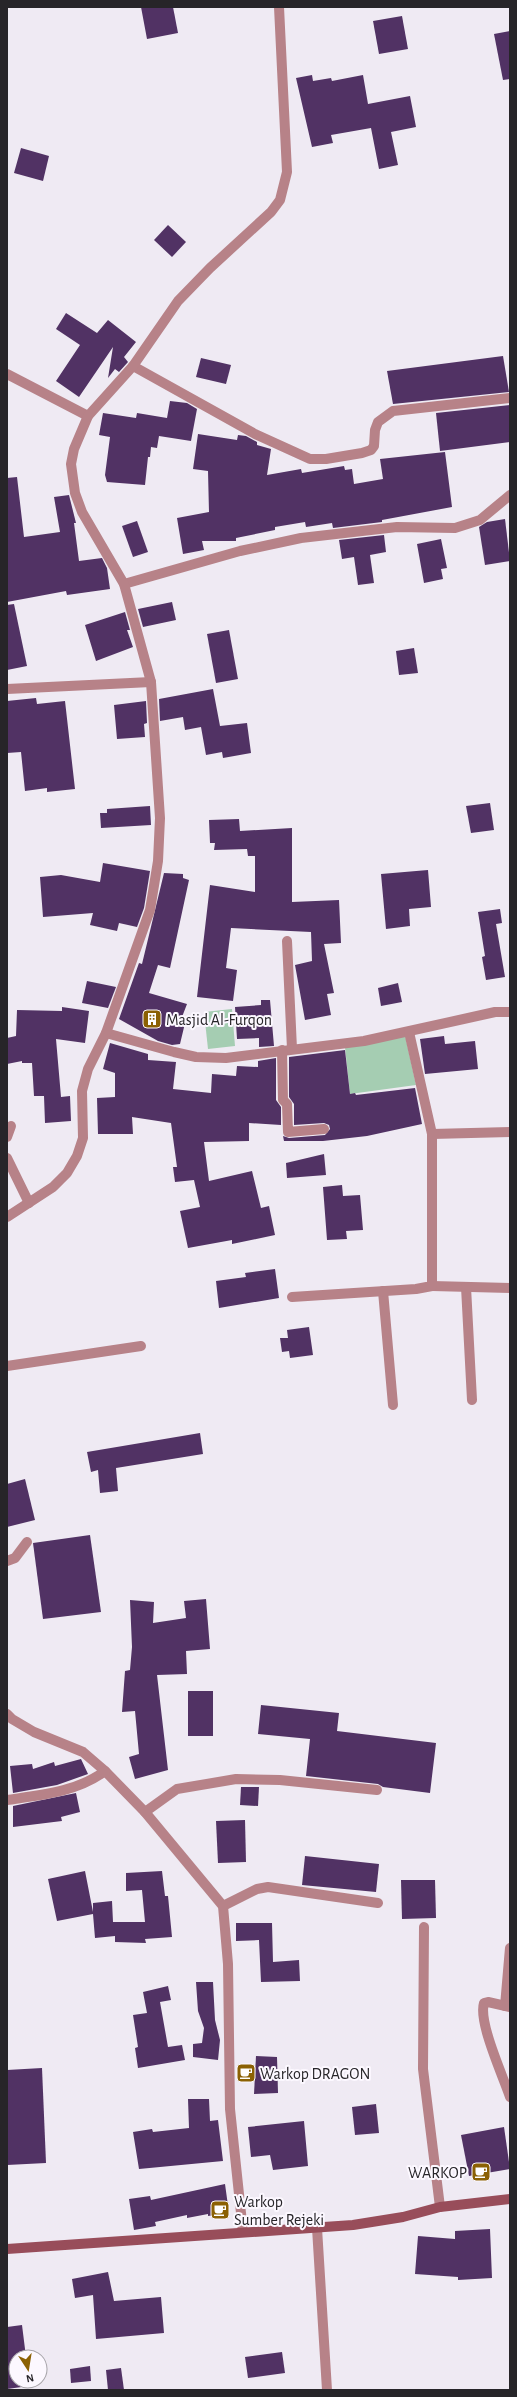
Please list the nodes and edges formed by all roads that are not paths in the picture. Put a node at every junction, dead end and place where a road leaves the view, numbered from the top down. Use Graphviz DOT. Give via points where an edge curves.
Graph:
graph roads {
  1 [pos="279,7"];
  2 [pos="133,366"];
  3 [pos="7,374"];
  4 [pos="510,398"];
  5 [pos="88,416"];
  6 [pos="510,495"];
  7 [pos="124,584"];
  8 [pos="152,682"];
  9 [pos="7,689"];
  10 [pos="287,941"];
  11 [pos="510,1012"];
  12 [pos="409,1032"];
  13 [pos="106,1033"];
  14 [pos="287,1049"];
  15 [pos="11,1126"];
  16 [pos="324,1130"];
  17 [pos="510,1132"];
  18 [pos="432,1134"];
  19 [pos="7,1137"];
  20 [pos="7,1158"];
  21 [pos="29,1203"];
  22 [pos="7,1217"];
  23 [pos="432,1286"];
  24 [pos="466,1287"];
  25 [pos="510,1288"];
  26 [pos="383,1292"];
  27 [pos="292,1297"];
  28 [pos="140,1346"];
  29 [pos="7,1366"];
  30 [pos="472,1400"];
  31 [pos="393,1404"];
  32 [pos="27,1542"];
  33 [pos="7,1561"];
  34 [pos="7,1714"];
  35 [pos="105,1771"];
  36 [pos="377,1790"];
  37 [pos="7,1800"];
  38 [pos="145,1812"];
  39 [pos="378,1903"];
  40 [pos="223,1906"];
  41 [pos="424,1928"];
  42 [pos="510,1948"];
  43 [pos="507,2006"];
  44 [pos="510,2097"];
  45 [pos="510,2199"];
  46 [pos="440,2207"];
  47 [pos="317,2228"];
  48 [pos="243,2232"];
  49 [pos="7,2249"];
  50 [pos="327,2390"];
  1 -- 2 [label="street" via="287,172 280,200 271,212 193,284 178,301"];
  2 -- 4 [label="street" via="255,434 310,459 326,459 370,450 374,446 378,422 393,411"];
  2 -- 5 [label="street"];
  3 -- 5 [label="street"];
  5 -- 7 [label="street" via="80,432 71,464 75,493 82,512"];
  6 -- 7 [label="street" via="480,520 455,528 397,526 301,538 240,551"];
  7 -- 8 [label="street"];
  8 -- 9 [label="street"];
  8 -- 13 [label="street" via="160,818 158,861 150,910"];
  10 -- 14 [label="street"];
  11 -- 12 [label="street" via="495,1012"];
  12 -- 14 [label="street" via="336,1046"];
  12 -- 18 [label="street"];
  13 -- 14 [label="street" via="196,1057 226,1058"];
  13 -- 21 [label="street" via="88,1069 82,1091 83,1138 77,1156 67,1173 53,1187"];
  14 -- 16 [label="street" via="283,1100 287,1104 288,1132"];
  15 -- 19 [label="street"];
  17 -- 18 [label="street"];
  18 -- 23 [label="street"];
  20 -- 21 [label="street"];
  21 -- 22 [label="street"];
  23 -- 24 [label="street"];
  23 -- 26 [label="street"];
  24 -- 25 [label="street"];
  24 -- 30 [label="street"];
  26 -- 27 [label="street"];
  26 -- 31 [label="street"];
  28 -- 29 [label="street"];
  32 -- 33 [label="street" via="15,1558"];
  34 -- 35 [label="street" via="34,1732 83,1752"];
  35 -- 37 [label="street" via="78,1786"];
  35 -- 38 [label="street"];
  36 -- 38 [label="street" via="280,1780 236,1779 177,1789"];
  38 -- 40 [label="street"];
  39 -- 40 [label="street" via="268,1887"];
  40 -- 48 [label="street" via="228,1964 230,2109"];
  41 -- 46 [label="street" via="423,2069"];
  42 -- 43 [label="street"];
  43 -- 44 [label="street" via="488,2002 482,2007 487,2034"];
  45 -- 46 [label="street"];
  46 -- 47 [label="street" via="403,2217"];
  47 -- 48 [label="street"];
  47 -- 50 [label="street"];
  48 -- 49 [label="street"];
}
